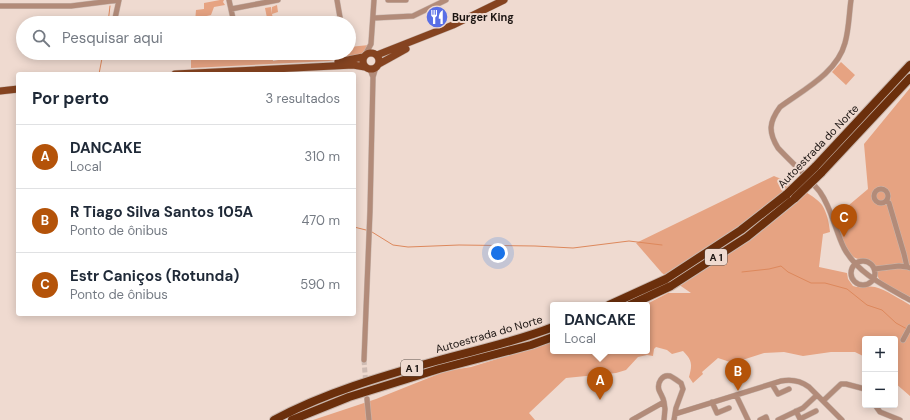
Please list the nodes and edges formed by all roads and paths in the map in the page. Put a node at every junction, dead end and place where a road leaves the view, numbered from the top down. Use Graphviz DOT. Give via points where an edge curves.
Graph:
graph roads {
  1 [pos="119,0"];
  2 [pos="229,0"];
  3 [pos="278,0"];
  4 [pos="337,0"];
  5 [pos="374,0"];
  6 [pos="388,0"];
  7 [pos="406,0"];
  8 [pos="446,0"];
  9 [pos="504,0"];
  10 [pos="851,0"];
  11 [pos="81,1"];
  12 [pos="0,6"];
  13 [pos="231,10"];
  14 [pos="116,16"];
  15 [pos="232,16"];
  16 [pos="339,16"];
  17 [pos="374,18"];
  18 [pos="453,25"];
  19 [pos="371,44"];
  20 [pos="376,54"];
  21 [pos="364,56"];
  22 [pos="356,58"];
  23 [pos="346,60"];
  24 [pos="910,65"];
  25 [pos="372,67"];
  26 [pos="282,68"];
  27 [pos="211,72"];
  28 [pos="910,78"];
  29 [pos="16,84"];
  30 [pos="0,86"];
  31 [pos="16,89"];
  32 [pos="0,91"];
  33 [pos="818,170"];
  34 [pos="886,201"];
  35 [pos="856,264"];
  36 [pos="908,267"];
  37 [pos="874,269"];
  38 [pos="873,279"];
  39 [pos="910,300"];
  40 [pos="616,302"];
  41 [pos="636,302"];
  42 [pos="910,327"];
  43 [pos="550,328"];
  44 [pos="550,338"];
  45 [pos="903,340"];
  46 [pos="364,360"];
  47 [pos="772,384"];
  48 [pos="862,388"];
  49 [pos="789,389"];
  50 [pos="736,395"];
  51 [pos="817,395"];
  52 [pos="367,399"];
  53 [pos="823,401"];
  54 [pos="664,402"];
  55 [pos="712,402"];
  56 [pos="729,408"];
  57 [pos="877,408"];
  58 [pos="796,411"];
  59 [pos="816,411"];
  60 [pos="675,414"];
  61 [pos="274,420"];
  62 [pos="292,420"];
  63 [pos="369,420"];
  64 [pos="632,420"];
  65 [pos="664,420"];
  66 [pos="674,420"];
  67 [pos="748,420"];
  68 [pos="760,420"];
  69 [pos="767,420"];
  70 [pos="778,420"];
  71 [pos="840,420"];
  72 [pos="900,420"];
  1 -- 11 [label="street" via="90,4"];
  1 -- 14 [label="street"];
  2 -- 13 [label="street"];
  3 -- 13 [label="street"];
  4 -- 16 [label="street"];
  5 -- 17 [label="street"];
  6 -- 7 [label="street"];
  8 -- 17 [label="street" via="413,16"];
  9 -- 18 [label="main road"];
  10 -- 35 [label="street" via="841,54 825,74 780,107 771,123 771,133 778,148 820,192 845,248"];
  11 -- 12 [label="street" via="71,6"];
  13 -- 15 [label="street"];
  17 -- 19 [label="street"];
  18 -- 20 [label="main road"];
  18 -- 25 [label="main road"];
  19 -- 20 [label="street"];
  19 -- 21 [label="street"];
  20 -- 21 [label="main road"];
  20 -- 25 [label="main road" via="379,58"];
  21 -- 22 [label="main road"];
  21 -- 25 [label="main road" via="363,63"];
  23 -- 26 [label="main road"];
  24 -- 33 [label="highway, Autoestrada do Norte / A 1"];
  25 -- 26 [label="main road" via="353,65"];
  25 -- 46 [label="street"];
  26 -- 27 [label="main road"];
  28 -- 33 [label="highway, Autoestrada do Norte / A 1"];
  29 -- 30 [label="main road"];
  31 -- 32 [label="main road"];
  33 -- 40 [label="highway, Autoestrada do Norte / A 1, bridge" via="742,230 666,279"];
  33 -- 41 [label="highway, Autoestrada do Norte / A 1, bridge" via="796,198 747,237 677,282"];
  34 -- 36 [label="street" via="889,203"];
  35 -- 37 [label="street" via="866,262"];
  35 -- 38 [label="street"];
  35 -- 38 [label="street" via="851,270 856,283 864,285"];
  36 -- 37 [label="street"];
  37 -- 38 [label="street"];
  38 -- 39 [label="street"];
  42 -- 45 [label="street"];
  43 -- 61 [label="highway, Autoestrada do Norte / A 1" via="528,337 436,361 346,389 294,409"];
  44 -- 62 [label="highway, Autoestrada do Norte / A 1" via="356,395"];
  47 -- 49 [label="street" via="778,394"];
  47 -- 50 [label="street"];
  47 -- 51 [label="street" via="786,380 798,382 806,385"];
  48 -- 53 [label="street" via="841,384"];
  50 -- 55 [label="street"];
  50 -- 67 [label="street"];
  51 -- 53 [label="street"];
  51 -- 58 [label="street"];
  52 -- 63 [label="street"];
  53 -- 71 [label="street"];
  54 -- 60 [label="street" via="659,382 662,378 670,376 681,383 683,390"];
  54 -- 64 [label="street"];
  54 -- 65 [label="street"];
  55 -- 56 [label="street" via="718,413"];
  55 -- 60 [label="street"];
  57 -- 72 [label="street" via="880,412"];
  58 -- 59 [label="street" via="800,418"];
  58 -- 70 [label="street"];
  60 -- 66 [label="street"];
  68 -- 69 [label="street" via="766,417"];
}
